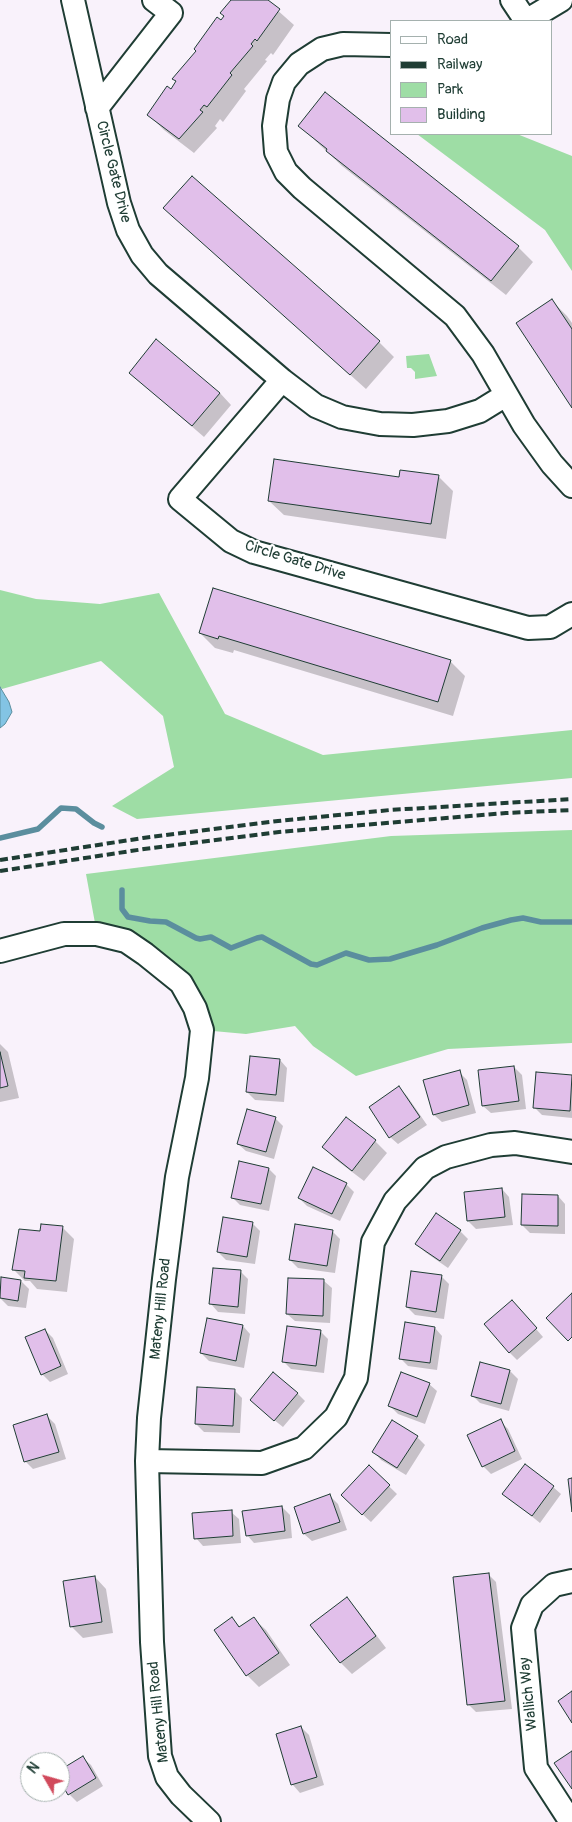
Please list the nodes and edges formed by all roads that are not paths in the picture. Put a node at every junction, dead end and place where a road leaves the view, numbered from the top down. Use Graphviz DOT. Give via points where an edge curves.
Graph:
graph roads {
  1 [pos="73,0"];
  2 [pos="512,0"];
  3 [pos="561,0"];
  4 [pos="169,4"];
  5 [pos="525,20"];
  6 [pos="528,20"];
  7 [pos="390,44"];
  8 [pos="97,108"];
  9 [pos="282,380"];
  10 [pos="506,395"];
  11 [pos="572,486"];
  12 [pos="572,614"];
  13 [pos="0,951"];
  14 [pos="572,1152"];
  15 [pos="146,1461"];
  16 [pos="572,1581"];
  17 [pos="208,1822"];
  18 [pos="571,1822"];
  1 -- 8 [label="street, Circle Gate Drive"];
  2 -- 5 [label="street"];
  3 -- 6 [label="street"];
  4 -- 8 [label="street, Circle Gate Drive"];
  7 -- 10 [label="street" via="343,44 322,48 299,64 284,82 278,99 274,126 276,152 286,172 302,188 454,316 483,354"];
  8 -- 9 [label="street, Circle Gate Drive" via="119,203 128,230 142,255 158,274"];
  9 -- 10 [label="street, Circle Gate Drive" via="316,406 342,417 380,424 448,421 480,411"];
  9 -- 12 [label="street, Circle Gate Drive" via="180,499 231,541 254,552 528,628 550,627"];
  10 -- 11 [label="street" via="552,464"];
  13 -- 15 [label="street, Mateny Hill Road" via="64,934 97,934 126,941 181,983 195,1008 202,1030 197,1078 177,1177 148,1418"];
  14 -- 15 [label="street" via="515,1143 491,1145 446,1157 425,1168 395,1201 373,1242 356,1378 336,1417 304,1448 262,1463"];
  15 -- 17 [label="street, Mateny Hill Road" via="152,1642 160,1756 167,1777"];
  16 -- 18 [label="street, Wallich Way" via="554,1585 532,1605 523,1628 536,1768"];
}
